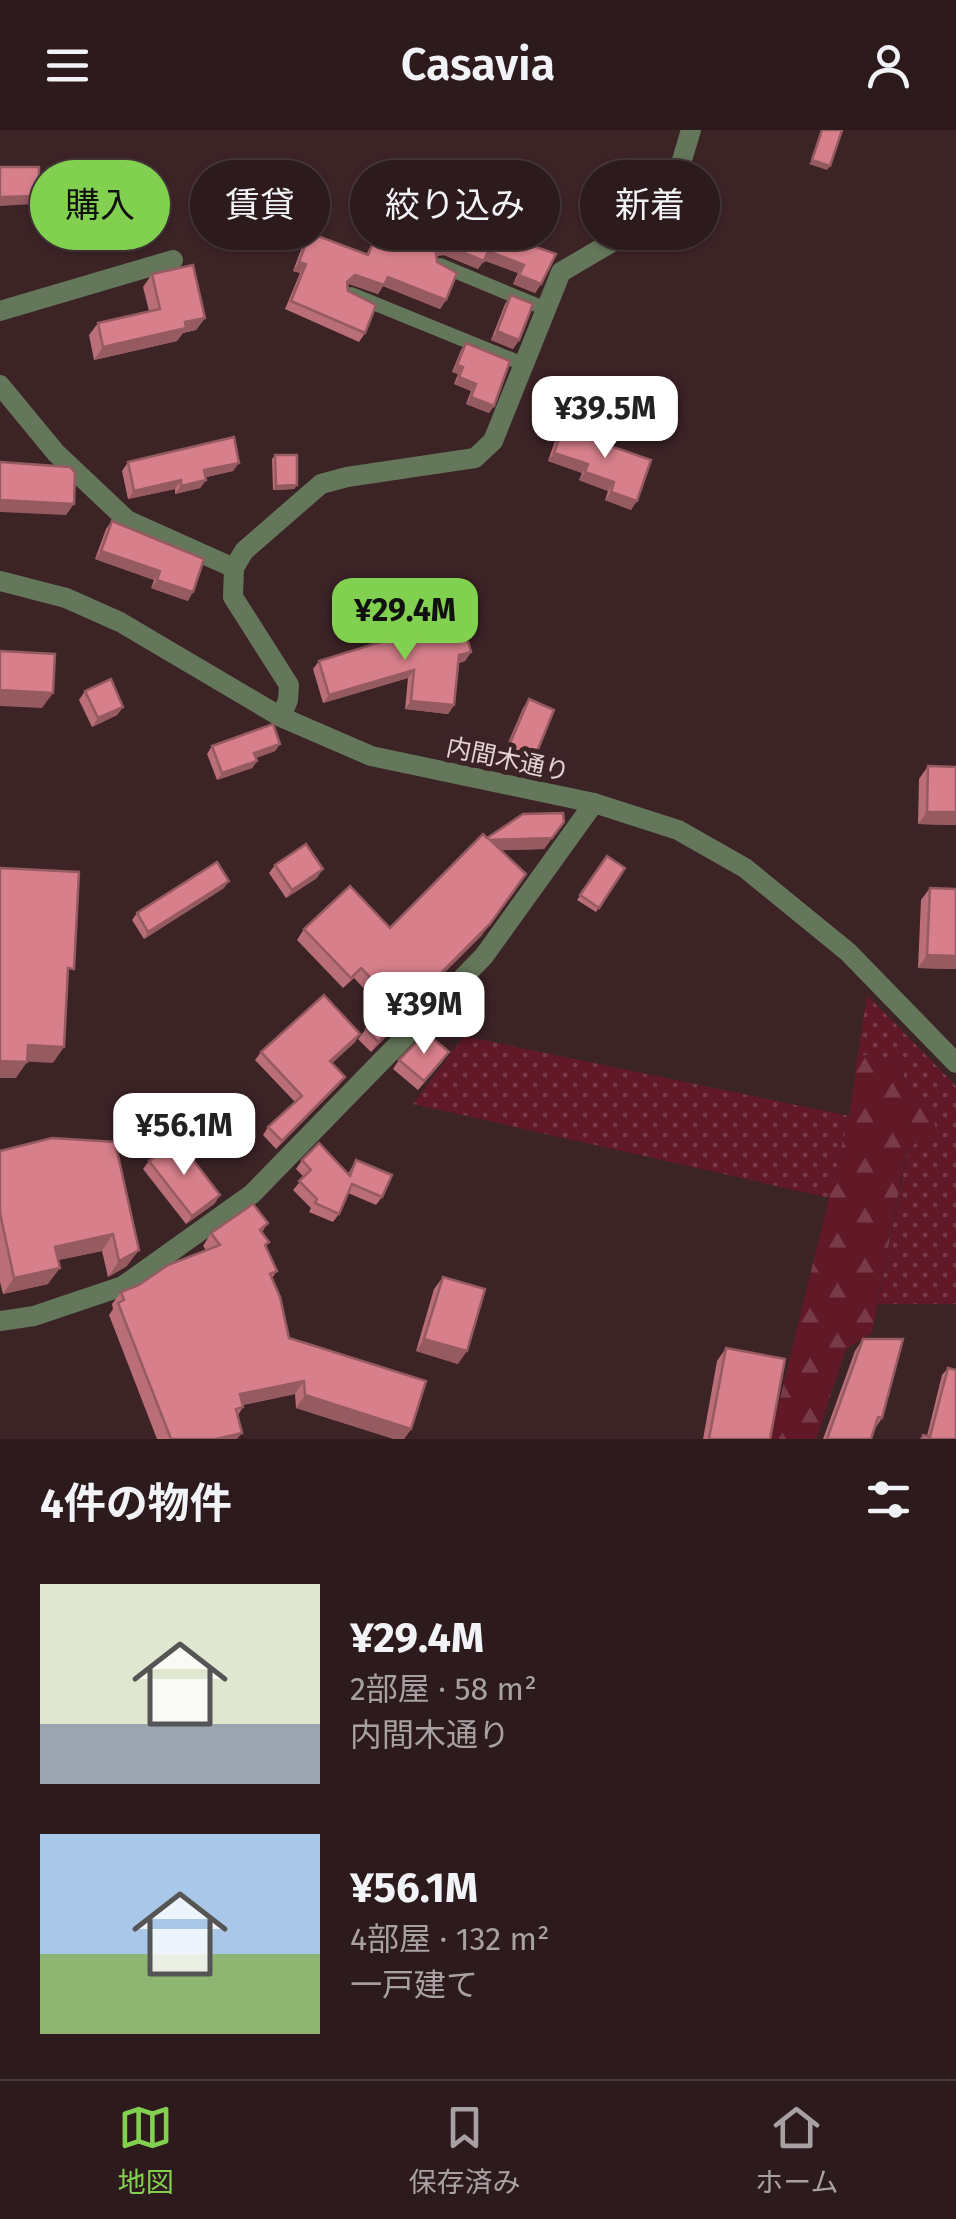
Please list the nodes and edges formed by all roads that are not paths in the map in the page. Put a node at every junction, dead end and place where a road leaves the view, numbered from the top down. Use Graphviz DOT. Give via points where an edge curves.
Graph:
graph roads {
  1 [pos="691,130"];
  2 [pos="173,260"];
  3 [pos="440,265"];
  4 [pos="351,294"];
  5 [pos="546,309"];
  6 [pos="0,310"];
  7 [pos="523,364"];
  8 [pos="0,385"];
  9 [pos="234,568"];
  10 [pos="0,581"];
  11 [pos="280,717"];
  12 [pos="594,804"];
  13 [pos="956,1064"];
  14 [pos="0,1321"];
  1 -- 5 [label="street" via="660,214 561,272"];
  2 -- 6 [label="street"];
  3 -- 5 [label="lane"];
  4 -- 7 [label="lane"];
  5 -- 7 [label="street"];
  7 -- 9 [label="street" via="492,440 475,458 321,484 244,551"];
  8 -- 9 [label="street" via="56,454 128,520"];
  9 -- 11 [label="street" via="234,597 289,686"];
  10 -- 11 [label="street, 内間木通り" via="66,598 120,622"];
  11 -- 12 [label="street, 内間木通り" via="370,756"];
  12 -- 13 [label="street, 内間木通り" via="678,830 745,868 848,952"];
  12 -- 14 [label="street" via="484,956 252,1194 123,1286"];
}
